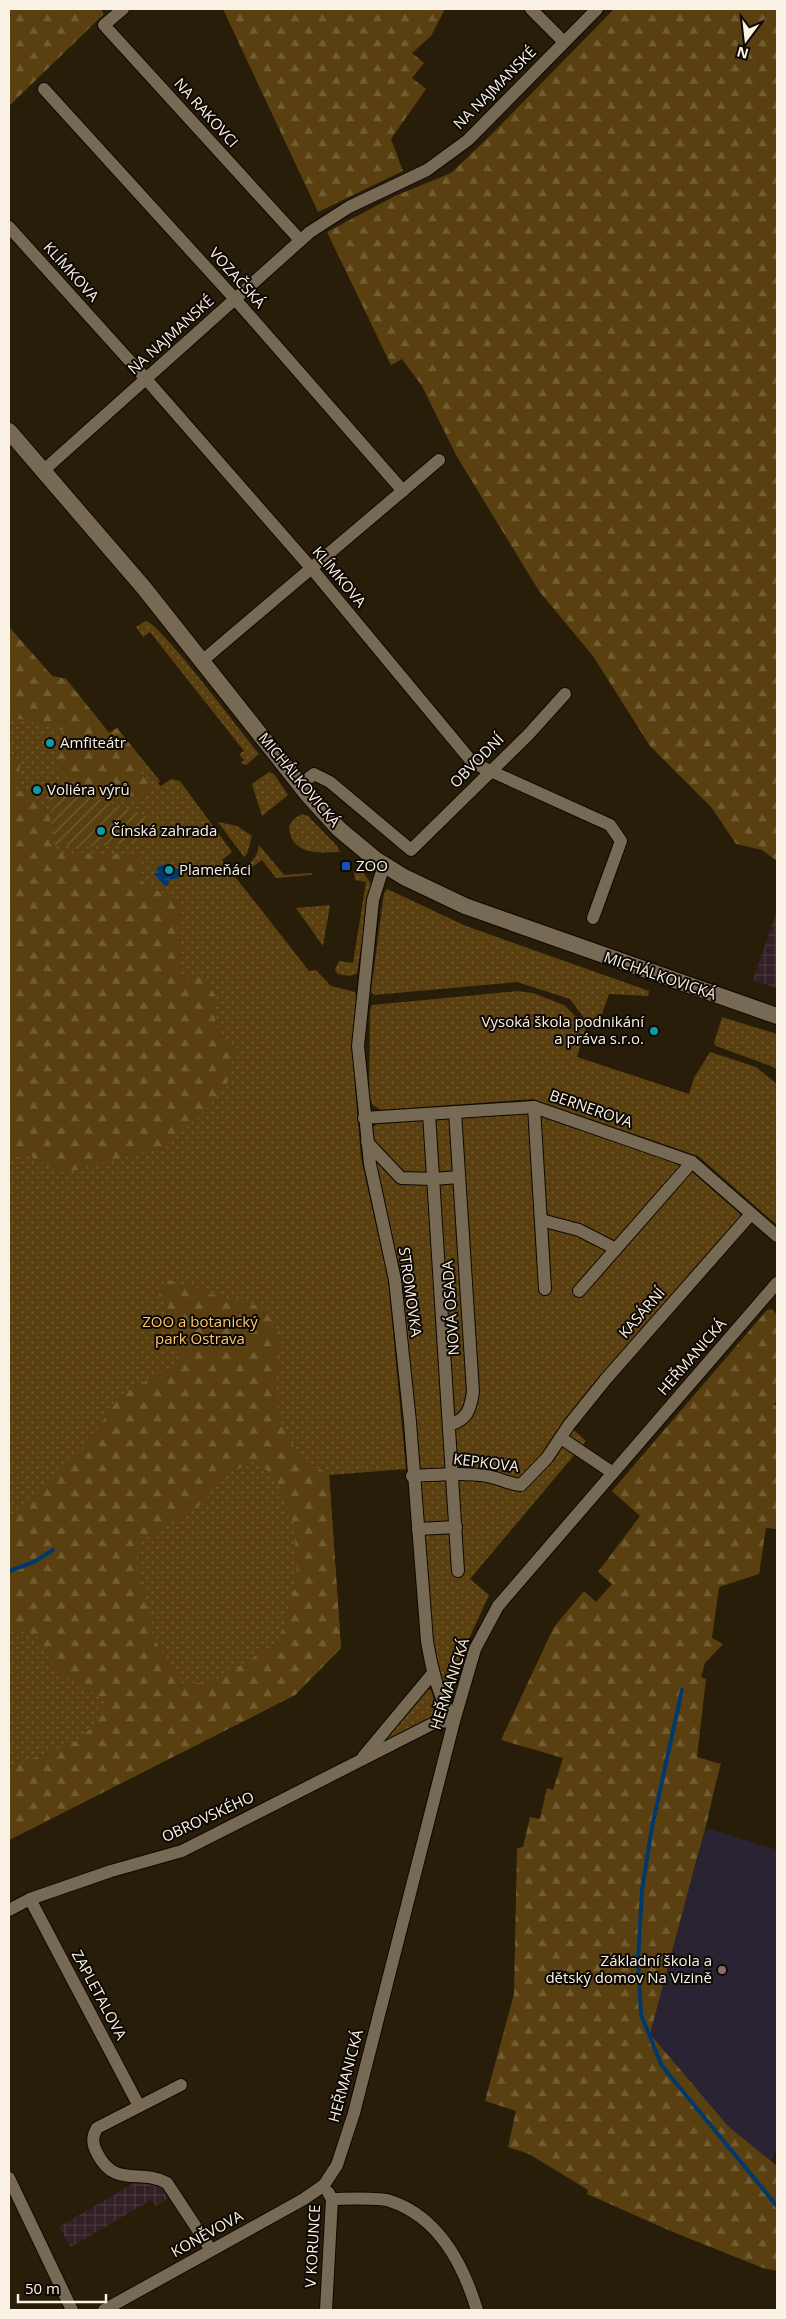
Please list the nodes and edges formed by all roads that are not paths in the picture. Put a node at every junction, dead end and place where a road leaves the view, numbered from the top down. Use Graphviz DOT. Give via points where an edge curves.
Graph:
graph roads {
  1 [pos="123,9"];
  2 [pos="531,9"];
  3 [pos="597,9"];
  4 [pos="564,42"];
  5 [pos="44,89"];
  6 [pos="9,227"];
  7 [pos="300,240"];
  8 [pos="235,299"];
  9 [pos="146,379"];
  10 [pos="9,431"];
  11 [pos="439,460"];
  12 [pos="44,470"];
  13 [pos="403,491"];
  14 [pos="312,569"];
  15 [pos="202,660"];
  16 [pos="565,694"];
  17 [pos="490,772"];
  18 [pos="300,785"];
  19 [pos="384,865"];
  20 [pos="593,918"];
  21 [pos="777,1016"];
  22 [pos="534,1107"];
  23 [pos="455,1112"];
  24 [pos="429,1114"];
  25 [pos="364,1118"];
  26 [pos="367,1142"];
  27 [pos="692,1162"];
  28 [pos="459,1177"];
  29 [pos="433,1179"];
  30 [pos="751,1214"];
  31 [pos="541,1220"];
  32 [pos="777,1236"];
  33 [pos="616,1249"];
  34 [pos="777,1283"];
  35 [pos="545,1289"];
  36 [pos="579,1291"];
  37 [pos="773,1297"];
  38 [pos="449,1424"];
  39 [pos="561,1438"];
  40 [pos="613,1473"];
  41 [pos="452,1474"];
  42 [pos="412,1476"];
  43 [pos="456,1527"];
  44 [pos="418,1529"];
  45 [pos="458,1571"];
  46 [pos="433,1673"];
  47 [pos="454,1721"];
  48 [pos="360,1760"];
  49 [pos="30,1899"];
  50 [pos="9,1910"];
  51 [pos="181,2085"];
  52 [pos="139,2106"];
  53 [pos="9,2178"];
  54 [pos="324,2185"];
  55 [pos="332,2198"];
  56 [pos="14,2202"];
  57 [pos="211,2250"];
  58 [pos="72,2310"];
  59 [pos="104,2310"];
  60 [pos="326,2310"];
  61 [pos="477,2310"];
  1 -- 7 [label="street, NA RAKOVCI" via="104,25"];
  2 -- 4 [label="street"];
  3 -- 4 [label="street, NA NAJMANSKÉ"];
  4 -- 7 [label="street, NA NAJMANSKÉ" via="468,140 427,170 321,224"];
  5 -- 8 [label="street, VOZAČSKÁ"];
  6 -- 9 [label="street, KLÍMKOVA"];
  7 -- 8 [label="street, NA NAJMANSKÉ"];
  8 -- 9 [label="street, NA NAJMANSKÉ"];
  8 -- 13 [label="street, VOZAČSKÁ"];
  9 -- 12 [label="street, NA NAJMANSKÉ"];
  9 -- 14 [label="street, KLÍMKOVA"];
  10 -- 12 [label="street, MICHÁLKOVICKÁ"];
  11 -- 13 [label="street"];
  12 -- 15 [label="street, MICHÁLKOVICKÁ"];
  13 -- 14 [label="street"];
  14 -- 15 [label="street"];
  14 -- 17 [label="street, KLÍMKOVA" via="473,763"];
  15 -- 18 [label="street, MICHÁLKOVICKÁ"];
  16 -- 17 [label="street, OBVODNÍ"];
  17 -- 18 [label="street, OBVODNÍ" via="411,850 330,782 314,774"];
  17 -- 20 [label="street, KLÍMKOVA" via="610,825 621,841"];
  18 -- 19 [label="street, MICHÁLKOVICKÁ" via="339,829"];
  19 -- 21 [label="street, MICHÁLKOVICKÁ" via="426,889 480,912"];
  19 -- 25 [label="street, STROMOVKA" via="373,900 358,1046"];
  22 -- 23 [label="street, BERNEROVA"];
  22 -- 27 [label="street, BERNEROVA"];
  22 -- 31 [label="street"];
  23 -- 24 [label="street, BERNEROVA"];
  23 -- 28 [label="street, NOVÁ OSADA"];
  24 -- 25 [label="street, BERNEROVA"];
  24 -- 29 [label="street, NOVÁ OSADA"];
  25 -- 26 [label="street, STROMOVKA"];
  26 -- 29 [label="street" via="401,1178"];
  26 -- 42 [label="street, STROMOVKA" via="395,1280 410,1422"];
  27 -- 30 [label="street, BERNEROVA"];
  27 -- 33 [label="street"];
  28 -- 29 [label="street"];
  28 -- 38 [label="street, NOVÁ OSADA" via="473,1392 471,1408 461,1421"];
  29 -- 38 [label="street, NOVÁ OSADA"];
  30 -- 32 [label="street, BERNEROVA"];
  30 -- 39 [label="street, KASÁRNÍ" via="606,1380"];
  31 -- 33 [label="street" via="579,1230"];
  31 -- 35 [label="street"];
  33 -- 36 [label="street"];
  34 -- 37 [label="street, HEŘMANICKÁ"];
  37 -- 40 [label="street, HEŘMANICKÁ"];
  38 -- 41 [label="street, NOVÁ OSADA"];
  39 -- 40 [label="street"];
  39 -- 41 [label="street, KEPKOVA" via="522,1485 490,1477"];
  40 -- 47 [label="street, HEŘMANICKÁ" via="498,1606 476,1649"];
  41 -- 42 [label="street, KEPKOVA"];
  41 -- 43 [label="street, NOVÁ OSADA"];
  42 -- 44 [label="street, STROMOVKA"];
  43 -- 44 [label="street"];
  43 -- 45 [label="street, NOVÁ OSADA"];
  44 -- 46 [label="street, STROMOVKA" via="423,1609"];
  46 -- 47 [label="street, STROMOVKA" via="443,1704"];
  46 -- 48 [label="street, OBROVSKÉHO"];
  47 -- 48 [label="street, OBROVSKÉHO" via="436,1722"];
  47 -- 54 [label="street, HEŘMANICKÁ" via="354,2113 337,2165"];
  48 -- 49 [label="street, OBROVSKÉHO" via="182,1851"];
  49 -- 50 [label="street, OBROVSKÉHO"];
  49 -- 52 [label="street, ZAPLETALOVA"];
  51 -- 52 [label="street"];
  52 -- 57 [label="street" via="97,2128 93,2145 101,2162 110,2171 130,2177 158,2178 167,2183"];
  53 -- 56 [label="street"];
  54 -- 55 [label="street, V KORUNCE"];
  54 -- 57 [label="street, KONĚVOVA"];
  55 -- 60 [label="street, V KORUNCE"];
  55 -- 61 [label="street" via="388,2200 416,2214 442,2236 460,2264"];
  56 -- 58 [label="street"];
  57 -- 59 [label="street, KONĚVOVA"];
}
